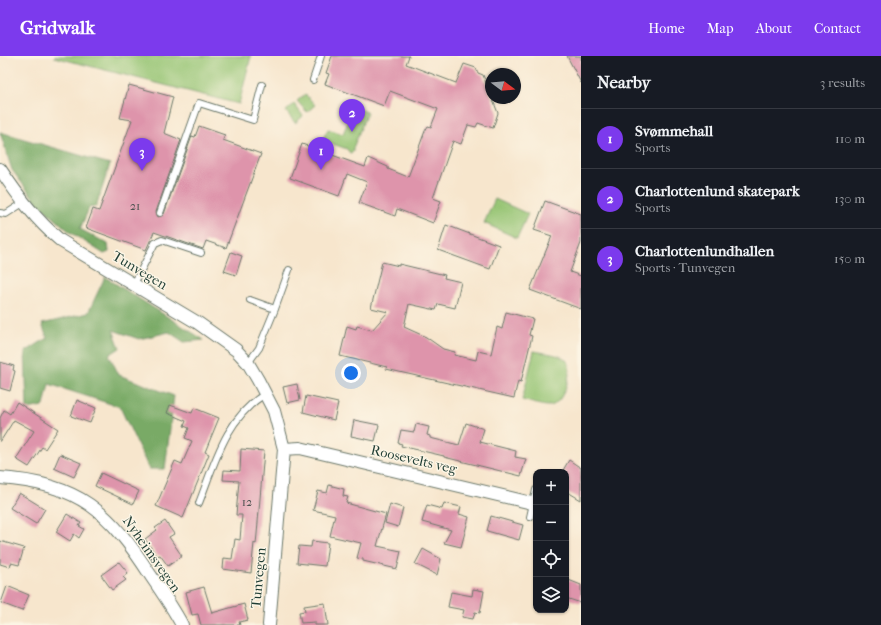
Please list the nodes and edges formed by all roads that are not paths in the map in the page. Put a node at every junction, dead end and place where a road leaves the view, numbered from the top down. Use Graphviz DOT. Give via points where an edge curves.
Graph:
graph roads {
  1 [pos="321,56"];
  2 [pos="313,80"];
  3 [pos="262,85"];
  4 [pos="0,170"];
  5 [pos="23,203"];
  6 [pos="0,213"];
  7 [pos="160,213"];
  8 [pos="200,253"];
  9 [pos="289,270"];
  10 [pos="134,284"];
  11 [pos="250,300"];
  12 [pos="275,309"];
  13 [pos="248,363"];
  14 [pos="266,394"];
  15 [pos="284,449"];
  16 [pos="0,478"];
  17 [pos="199,503"];
  18 [pos="533,504"];
  19 [pos="535,505"];
  20 [pos="530,517"];
  21 [pos="182,625"];
  22 [pos="269,625"];
  1 -- 2 [label="lane"];
  3 -- 7 [label="lane" via="253,120 199,103"];
  4 -- 5 [label="street, Tunvegen"];
  5 -- 6 [label="lane" via="6,214"];
  5 -- 10 [label="street, Tunvegen" via="61,240"];
  8 -- 10 [label="lane" via="162,240 154,244"];
  9 -- 12 [label="lane"];
  10 -- 13 [label="street, Tunvegen" via="198,323 236,350"];
  11 -- 12 [label="lane"];
  12 -- 13 [label="lane" via="259,348"];
  13 -- 14 [label="street, Tunvegen"];
  14 -- 15 [label="street, Tunvegen" via="274,411"];
  14 -- 17 [label="lane" via="246,408 228,431"];
  15 -- 18 [label="street, Roosevelts veg" via="300,448"];
  15 -- 22 [label="street, Tunvegen"];
  16 -- 21 [label="street, Nyheimsvegen" via="52,486 90,504 104,515 123,535"];
  19 -- 20 [label="lane"];
}
